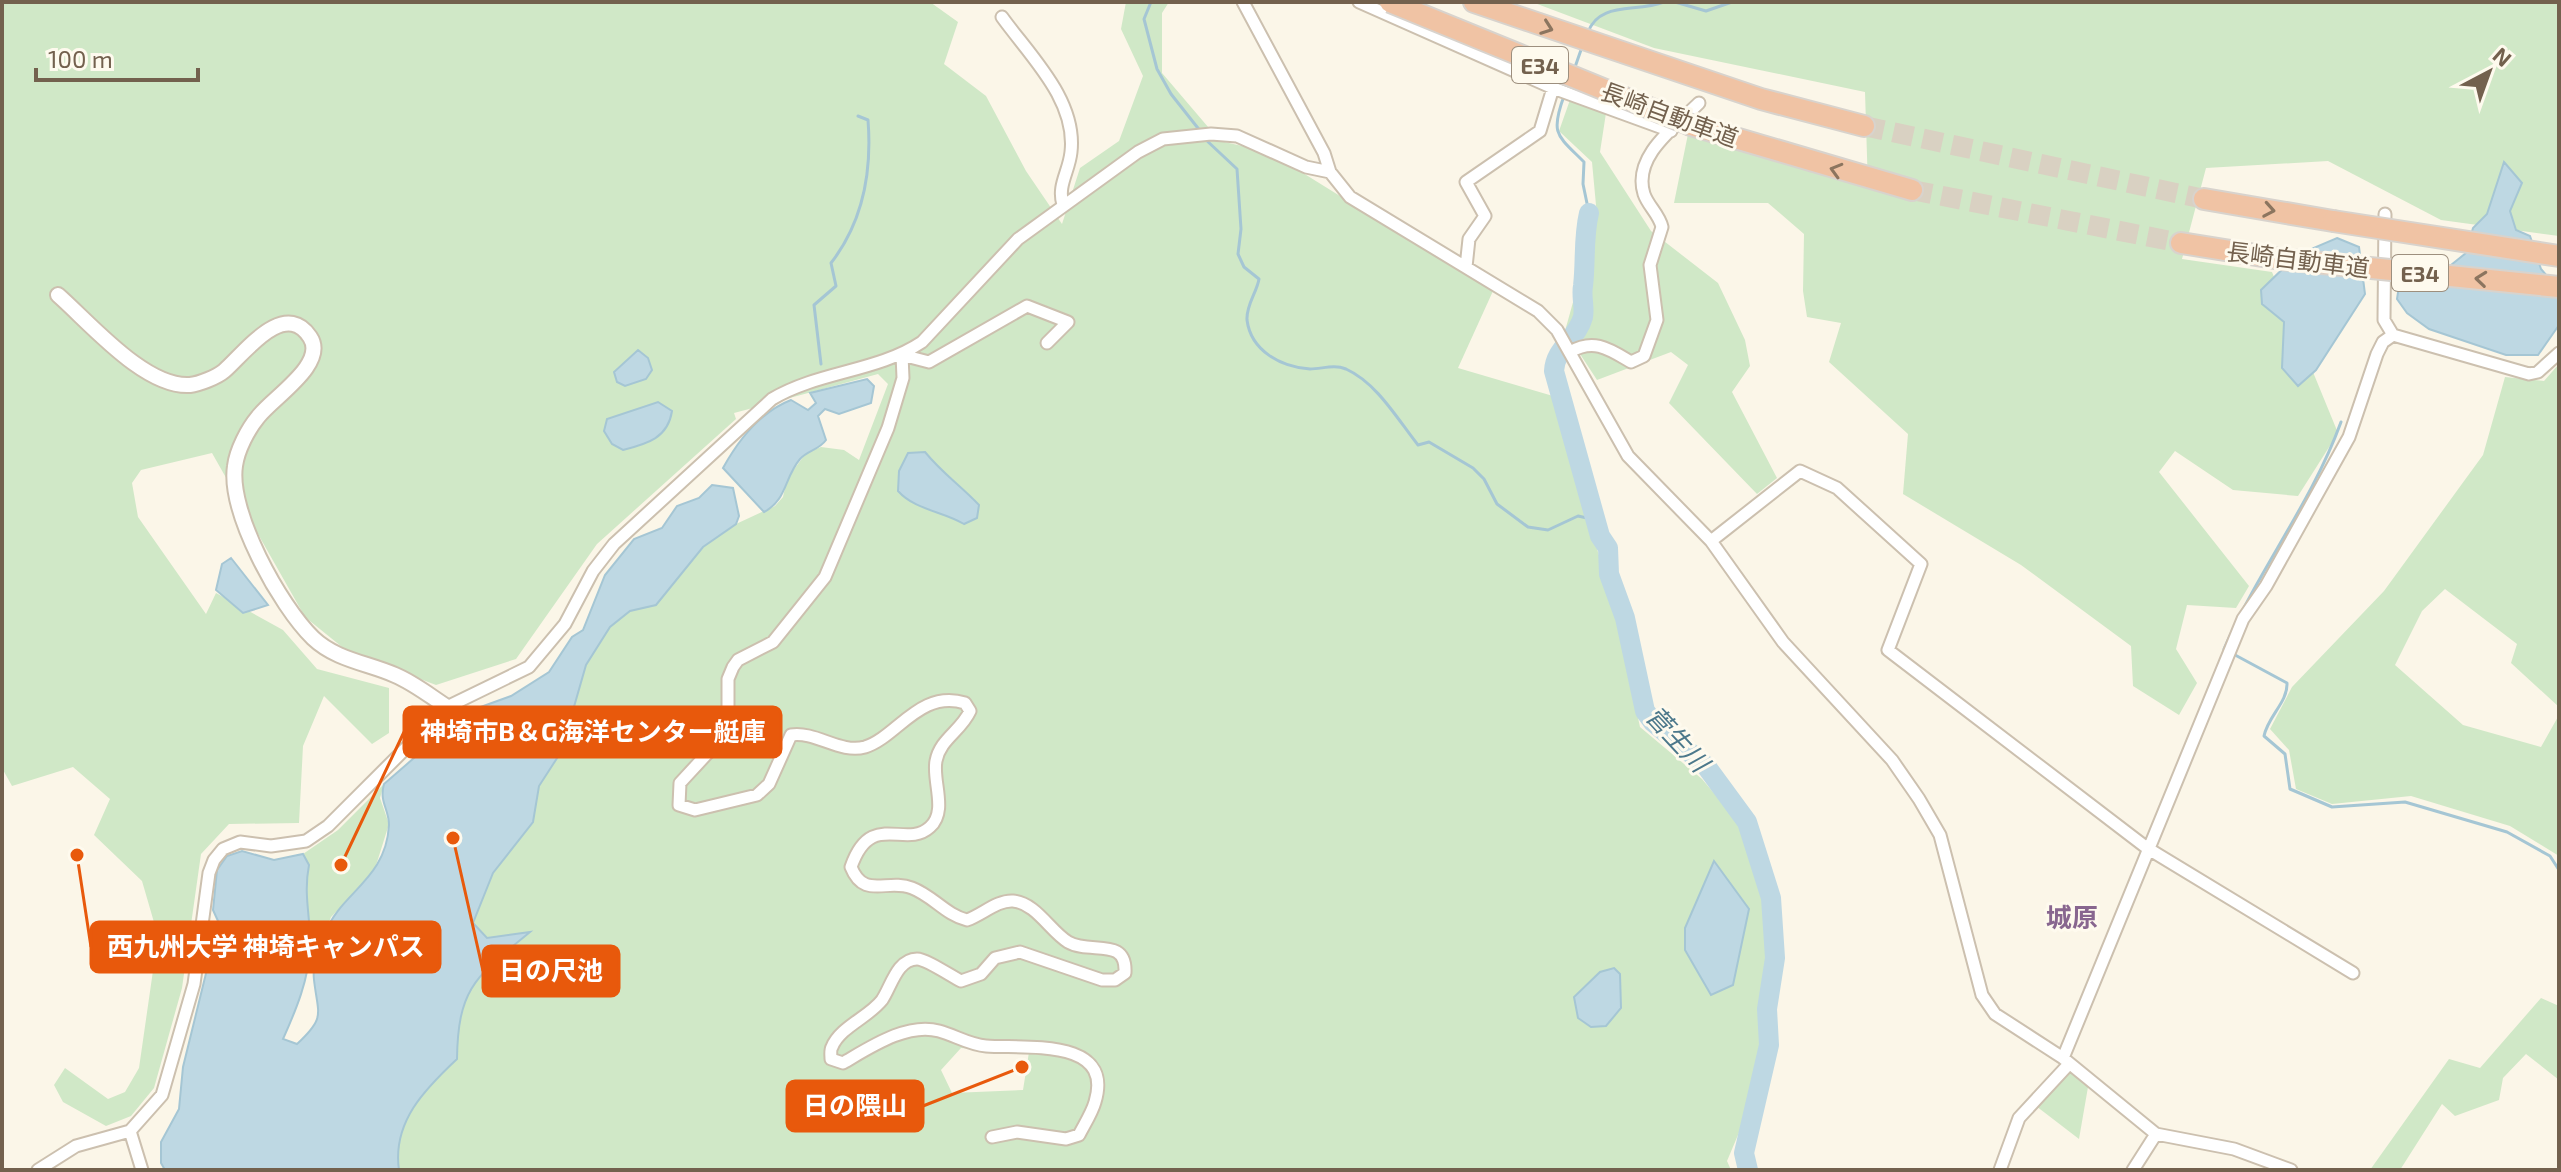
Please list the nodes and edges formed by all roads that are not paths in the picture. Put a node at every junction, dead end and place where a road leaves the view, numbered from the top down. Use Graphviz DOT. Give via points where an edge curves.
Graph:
graph roads {
  1 [pos="1243,2"];
  2 [pos="1359,2"];
  3 [pos="1390,2"];
  4 [pos="1474,2"];
  5 [pos="1002,17"];
  6 [pos="1553,88"];
  7 [pos="1699,103"];
  8 [pos="1864,126"];
  9 [pos="1681,128"];
  10 [pos="1330,172"];
  11 [pos="1912,190"];
  12 [pos="2204,199"];
  13 [pos="1063,205"];
  14 [pos="2385,214"];
  15 [pos="2181,243"];
  16 [pos="2559,256"];
  17 [pos="1466,267"];
  18 [pos="2559,287"];
  19 [pos="58,295"];
  20 [pos="2393,335"];
  21 [pos="1047,343"];
  22 [pos="1570,352"];
  23 [pos="2559,353"];
  24 [pos="902,355"];
  25 [pos="1711,541"];
  26 [pos="447,707"];
  27 [pos="2147,848"];
  28 [pos="2353,973"];
  29 [pos="2066,1061"];
  30 [pos="130,1131"];
  31 [pos="2156,1134"];
  32 [pos="992,1137"];
  33 [pos="38,1170"];
  34 [pos="142,1170"];
  35 [pos="2000,1170"];
  36 [pos="2133,1170"];
  37 [pos="2291,1170"];
  1 -- 10 [label="street"];
  2 -- 6 [label="street"];
  3 -- 9 [label="highway, 長崎自動車道 / E34, bridge"];
  4 -- 8 [label="highway, 長崎自動車道 / E34, one-way" via="1761,99"];
  5 -- 13 [label="street" via="1068,109 1071,151 1059,193"];
  6 -- 9 [label="street"];
  6 -- 17 [label="street" via="1540,131 1466,182 1485,216 1469,239"];
  7 -- 9 [label="street"];
  11 -- 9 [label="highway, 長崎自動車道 / E34, one-way"];
  9 -- 22 [label="street" via="1653,149 1642,179 1662,227 1650,265 1657,320 1644,356 1631,362 1595,344"];
  10 -- 13 [label="street" via="1306,167 1237,136 1194,134 1163,139 1138,152"];
  10 -- 17 [label="street" via="1350,197"];
  12 -- 16 [label="highway, 長崎自動車道 / E34, one-way, bridge"];
  13 -- 24 [label="street" via="1002,253 939,327"];
  14 -- 20 [label="street" via="2384,320"];
  18 -- 15 [label="highway, 長崎自動車道 / E34, one-way, bridge" via="2281,259"];
  17 -- 22 [label="street" via="1538,311"];
  19 -- 26 [label="street" via="138,366 160,380 190,385 221,374 268,329 282,324 302,327 312,339 314,353 306,369 258,417 235,465 235,494 243,522 313,638 333,653 395,675"];
  20 -- 23 [label="street" via="2529,374"];
  20 -- 27 [label="street" via="2377,354 2349,437 2243,619"];
  21 -- 24 [label="street" via="1068,322 1027,306 929,362"];
  22 -- 25 [label="street" via="1628,456"];
  24 -- 26 [label="street" via="795,386 772,399 614,544 565,624 529,667"];
  24 -- 32 [label="street" via="903,378 888,428 825,577 773,642 733,667 728,724 680,783 679,805 695,810 757,795 769,784 791,735 865,747 921,709 956,700 965,703 970,711 966,720 938,750 937,816 920,833 870,838 856,852 851,867 856,880 866,886 911,887 940,903 952,917 967,920 1001,903 1026,905 1069,942 1120,953 1125,973 1102,980 1020,952 995,958 981,974 961,981 917,959 907,962 881,1002 830,1048 831,1059 843,1063 910,1031 935,1029 984,1046 1060,1049 1082,1057 1095,1077 1096,1101 1079,1135 1066,1139 1017,1132"];
  25 -- 27 [label="street" via="1800,471 1837,488 1921,564 1888,650"];
  25 -- 29 [label="street" via="1783,642 1892,760 1919,799 1940,835 1982,995 1995,1014"];
  26 -- 30 [label="street" via="328,826 306,841 271,846 240,842 214,860 194,984 162,1095"];
  27 -- 28 [label="street"];
  27 -- 29 [label="street"];
  29 -- 31 [label="street"];
  29 -- 35 [label="street" via="2019,1118"];
  30 -- 33 [label="street" via="76,1146"];
  30 -- 34 [label="street"];
  31 -- 36 [label="street"];
  31 -- 37 [label="street" via="2234,1149"];
}
